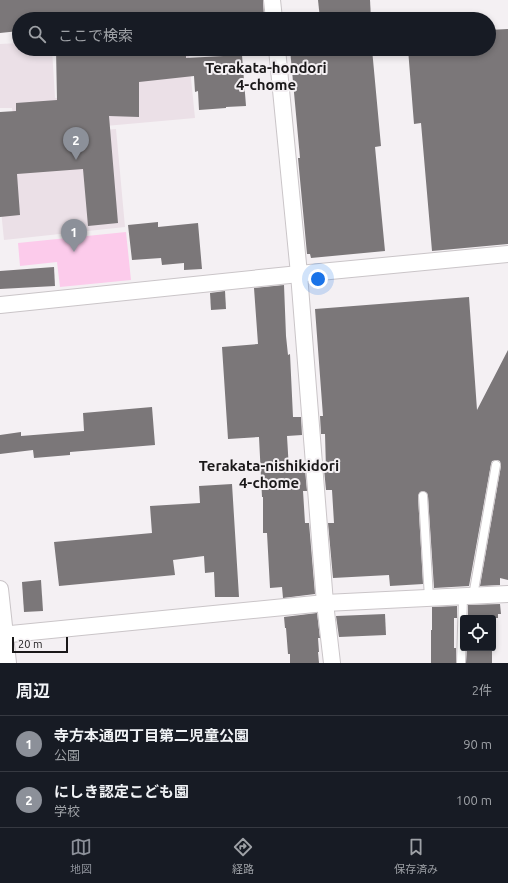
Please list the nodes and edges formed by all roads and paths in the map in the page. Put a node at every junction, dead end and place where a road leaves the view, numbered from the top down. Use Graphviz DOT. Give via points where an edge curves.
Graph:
graph roads {
  1 [pos="272,0"];
  2 [pos="273,12"];
  3 [pos="278,56"];
  4 [pos="508,254"];
  5 [pos="299,274"];
  6 [pos="0,305"];
  7 [pos="496,465"];
  8 [pos="424,496"];
  9 [pos="0,589"];
  10 [pos="508,594"];
  11 [pos="468,596"];
  12 [pos="429,598"];
  13 [pos="325,603"];
  14 [pos="2,635"];
  15 [pos="8,663"];
  16 [pos="332,663"];
  17 [pos="462,663"];
  1 -- 2 [label="street"];
  3 -- 5 [label="street"];
  4 -- 5 [label="street"];
  5 -- 6 [label="street"];
  5 -- 13 [label="street"];
  7 -- 11 [label="lane"];
  8 -- 12 [label="lane"];
  9 -- 14 [label="street"];
  10 -- 11 [label="street"];
  11 -- 12 [label="street"];
  11 -- 17 [label="lane"];
  12 -- 13 [label="street"];
  13 -- 14 [label="street"];
  13 -- 16 [label="street"];
  14 -- 15 [label="street"];
}
